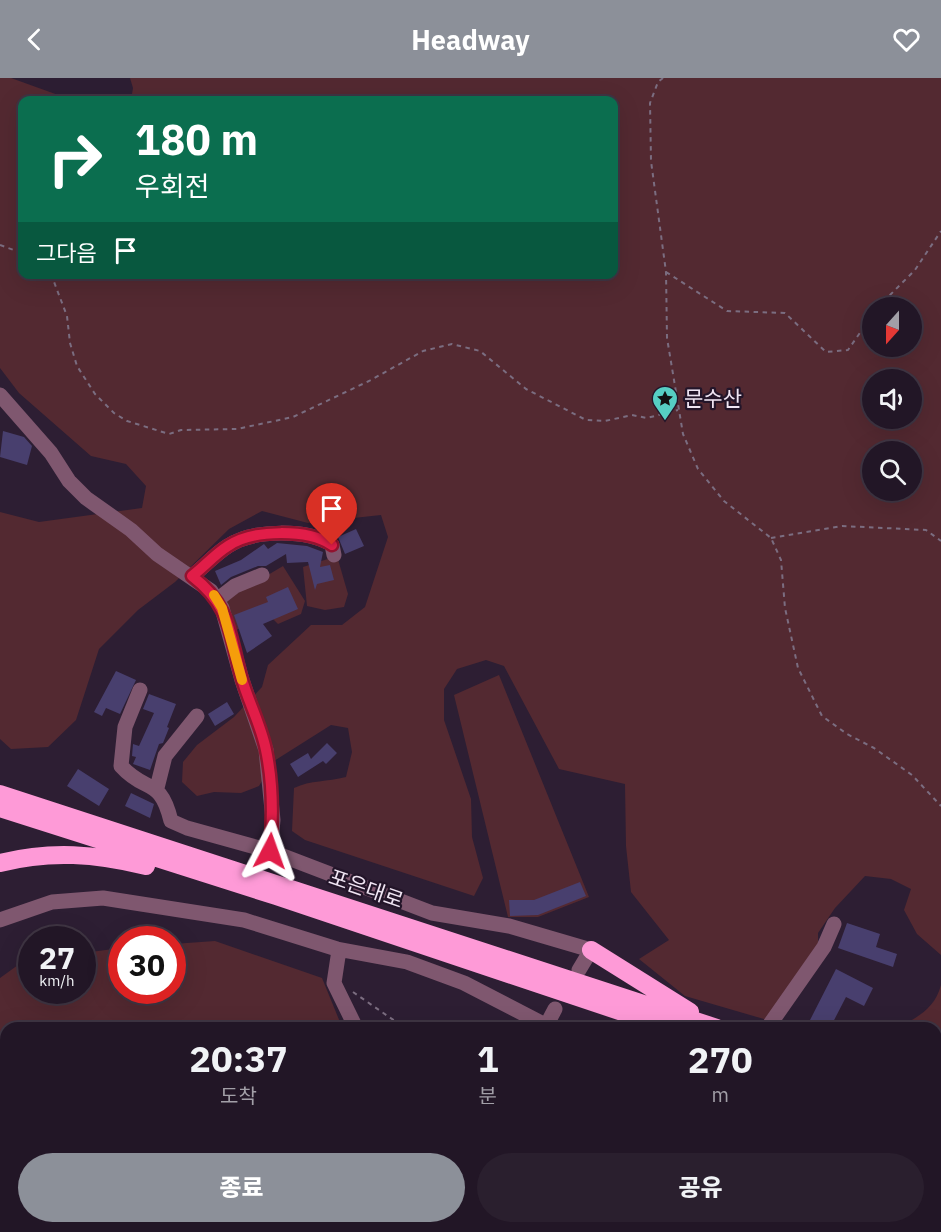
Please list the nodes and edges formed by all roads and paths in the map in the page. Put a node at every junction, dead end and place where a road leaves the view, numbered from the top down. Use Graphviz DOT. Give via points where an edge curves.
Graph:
graph roads {
  1 [pos="663,78"];
  2 [pos="941,231"];
  3 [pos="0,245"];
  4 [pos="18,252"];
  5 [pos="666,272"];
  6 [pos="53,279"];
  7 [pos="889,297"];
  8 [pos="862,330"];
  9 [pos="0,395"];
  10 [pos="678,410"];
  11 [pos="771,538"];
  12 [pos="941,541"];
  13 [pos="334,555"];
  14 [pos="262,575"];
  15 [pos="192,576"];
  16 [pos="217,600"];
  17 [pos="140,690"];
  18 [pos="197,716"];
  19 [pos="0,786"];
  20 [pos="157,788"];
  21 [pos="0,794"];
  22 [pos="941,806"];
  23 [pos="0,808"];
  24 [pos="114,831"];
  25 [pos="270,851"];
  26 [pos="0,863"];
  27 [pos="276,896"];
  28 [pos="0,920"];
  29 [pos="834,924"];
  30 [pos="339,950"];
  31 [pos="591,950"];
  32 [pos="336,970"];
  33 [pos="579,970"];
  34 [pos="555,1009"];
  35 [pos="353,1022"];
  36 [pos="396,1022"];
  37 [pos="538,1022"];
  38 [pos="549,1022"];
  39 [pos="652,1022"];
  40 [pos="699,1022"];
  41 [pos="714,1022"];
  42 [pos="772,1022"];
  1 -- 5 [label="path" via="650,103 651,161"];
  2 -- 7 [label="path" via="915,270"];
  3 -- 4 [label="path"];
  5 -- 8 [label="path" via="727,311 785,313 826,352 848,350"];
  5 -- 10 [label="path" via="667,338"];
  6 -- 10 [label="path" via="67,316 77,366 95,394 127,421 170,434 182,430 237,429 293,417 423,351 452,344 480,351 526,389 586,420 632,415 647,418"];
  9 -- 15 [label="street" via="86,498 157,554"];
  10 -- 11 [label="path" via="698,469 723,501"];
  11 -- 12 [label="path" via="842,526 926,530"];
  11 -- 22 [label="path" via="781,560 785,608 798,668 822,716 912,775"];
  13 -- 15 [label="street" via="332,545 319,536 254,536 229,544"];
  14 -- 16 [label="street" via="235,586"];
  15 -- 16 [label="street"];
  16 -- 25 [label="street" via="266,750 273,820"];
  17 -- 20 [label="street" via="125,726 121,766 132,778"];
  18 -- 20 [label="street" via="165,756"];
  19 -- 24 [label="highway"];
  20 -- 25 [label="street" via="167,802 171,821"];
  21 -- 24 [label="highway, 포은대로"];
  23 -- 27 [label="highway, 포은대로"];
  24 -- 40 [label="highway, 포은대로"];
  25 -- 31 [label="street" via="432,913 510,926"];
  26 -- 27 [label="highway" via="54,854 102,856"];
  27 -- 39 [label="highway, 포은대로"];
  28 -- 30 [label="street" via="51,902 103,898 244,920"];
  29 -- 42 [label="street" via="824,947"];
  30 -- 32 [label="street"];
  30 -- 37 [label="street" via="416,965 464,983"];
  31 -- 33 [label="street"];
  31 -- 41 [label="highway" via="653,990"];
  32 -- 35 [label="street" via="334,983"];
  32 -- 36 [label="path" via="355,994"];
  34 -- 38 [label="street"];
}
